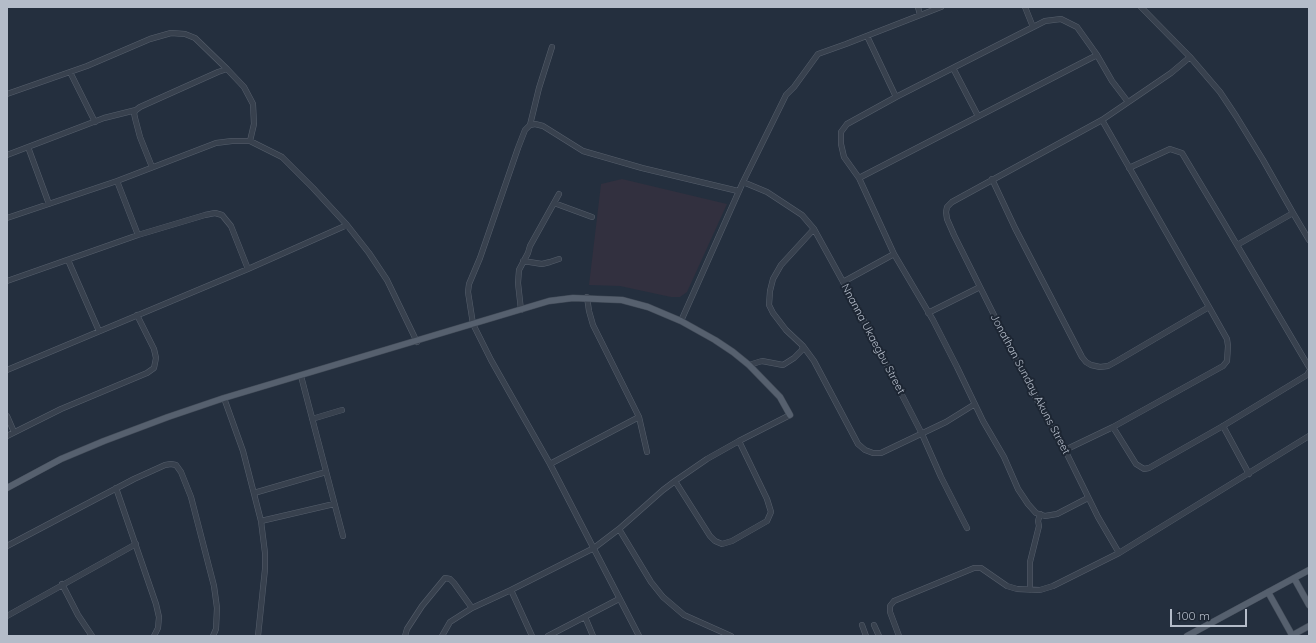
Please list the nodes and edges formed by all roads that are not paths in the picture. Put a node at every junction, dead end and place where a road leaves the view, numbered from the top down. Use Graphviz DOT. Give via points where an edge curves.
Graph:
graph roads {
  1 [pos="918,7"];
  2 [pos="941,7"];
  3 [pos="1025,7"];
  4 [pos="1141,7"];
  5 [pos="920,15"];
  6 [pos="1033,27"];
  7 [pos="867,36"];
  8 [pos="552,47"];
  9 [pos="1097,55"];
  10 [pos="1190,57"];
  11 [pos="953,68"];
  12 [pos="227,69"];
  13 [pos="70,72"];
  14 [pos="7,94"];
  15 [pos="896,97"];
  16 [pos="1128,102"];
  17 [pos="136,110"];
  18 [pos="978,116"];
  19 [pos="1102,120"];
  20 [pos="95,122"];
  21 [pos="530,125"];
  22 [pos="250,141"];
  23 [pos="28,147"];
  24 [pos="7,155"];
  25 [pos="152,167"];
  26 [pos="1129,168"];
  27 [pos="859,178"];
  28 [pos="992,180"];
  29 [pos="117,181"];
  30 [pos="743,182"];
  31 [pos="738,191"];
  32 [pos="559,194"];
  33 [pos="554,203"];
  34 [pos="49,204"];
  35 [pos="1293,213"];
  36 [pos="592,217"];
  37 [pos="7,218"];
  38 [pos="347,225"];
  39 [pos="814,229"];
  40 [pos="138,236"];
  41 [pos="1309,240"];
  42 [pos="1237,245"];
  43 [pos="894,254"];
  44 [pos="559,258"];
  45 [pos="68,260"];
  46 [pos="523,261"];
  47 [pos="248,269"];
  48 [pos="7,281"];
  49 [pos="843,282"];
  50 [pos="980,287"];
  51 [pos="587,297"];
  52 [pos="1209,307"];
  53 [pos="521,310"];
  54 [pos="928,312"];
  55 [pos="137,315"];
  56 [pos="681,321"];
  57 [pos="474,324"];
  58 [pos="99,331"];
  59 [pos="417,342"];
  60 [pos="803,346"];
  61 [pos="750,365"];
  62 [pos="1309,366"];
  63 [pos="7,370"];
  64 [pos="1309,372"];
  65 [pos="301,376"];
  66 [pos="224,398"];
  67 [pos="975,404"];
  68 [pos="342,410"];
  69 [pos="790,415"];
  70 [pos="7,416"];
  71 [pos="639,417"];
  72 [pos="312,419"];
  73 [pos="1223,426"];
  74 [pos="1113,427"];
  75 [pos="14,432"];
  76 [pos="922,434"];
  77 [pos="7,436"];
  78 [pos="1309,436"];
  79 [pos="739,441"];
  80 [pos="1065,450"];
  81 [pos="647,452"];
  82 [pos="550,464"];
  83 [pos="326,472"];
  84 [pos="1249,474"];
  85 [pos="675,481"];
  86 [pos="7,488"];
  87 [pos="116,488"];
  88 [pos="254,493"];
  89 [pos="1088,498"];
  90 [pos="334,504"];
  91 [pos="1040,514"];
  92 [pos="261,521"];
  93 [pos="967,528"];
  94 [pos="619,529"];
  95 [pos="343,536"];
  96 [pos="136,544"];
  97 [pos="7,546"];
  98 [pos="594,548"];
  99 [pos="1119,553"];
  100 [pos="1309,570"];
  101 [pos="1294,578"];
  102 [pos="62,584"];
  103 [pos="512,590"];
  104 [pos="1030,590"];
  105 [pos="1268,592"];
  106 [pos="619,599"];
  107 [pos="1309,605"];
  108 [pos="472,608"];
  109 [pos="7,616"];
  110 [pos="585,617"];
  111 [pos="862,625"];
  112 [pos="874,625"];
  113 [pos="1309,626"];
  114 [pos="92,636"];
  115 [pos="154,636"];
  116 [pos="213,636"];
  117 [pos="258,636"];
  118 [pos="405,636"];
  119 [pos="442,636"];
  120 [pos="532,636"];
  121 [pos="548,636"];
  122 [pos="593,636"];
  123 [pos="639,636"];
  124 [pos="730,636"];
  125 [pos="866,636"];
  126 [pos="879,636"];
  127 [pos="899,636"];
  128 [pos="1187,636"];
  129 [pos="1291,636"];
  1 -- 5 [label="street"];
  2 -- 5 [label="street"];
  3 -- 6 [label="street"];
  4 -- 10 [label="street"];
  5 -- 7 [label="street"];
  6 -- 9 [label="street" via="1045,21 1060,19 1077,27"];
  6 -- 11 [label="street"];
  7 -- 15 [label="street"];
  7 -- 30 [label="street" via="818,54 786,94"];
  8 -- 21 [label="street" via="538,88"];
  9 -- 16 [label="street"];
  9 -- 18 [label="street"];
  10 -- 16 [label="street"];
  10 -- 35 [label="street" via="1220,92 1236,116"];
  11 -- 15 [label="street"];
  11 -- 18 [label="street"];
  12 -- 13 [label="street" via="195,38 171,33"];
  12 -- 17 [label="street"];
  12 -- 22 [label="street" via="244,87 253,104 254,124"];
  13 -- 14 [label="street"];
  13 -- 20 [label="street"];
  15 -- 27 [label="street" via="848,124 841,132 844,157"];
  16 -- 19 [label="street"];
  17 -- 20 [label="street"];
  17 -- 25 [label="street" via="134,113 140,137"];
  18 -- 27 [label="street"];
  19 -- 26 [label="street"];
  19 -- 28 [label="street"];
  20 -- 23 [label="street"];
  21 -- 31 [label="street" via="543,126 583,151"];
  21 -- 57 [label="street" via="525,130 518,148 469,284"];
  22 -- 25 [label="street" via="216,143"];
  22 -- 38 [label="street" via="282,157"];
  23 -- 24 [label="street"];
  23 -- 34 [label="street"];
  25 -- 29 [label="street"];
  26 -- 42 [label="street" via="1170,149 1182,153"];
  26 -- 52 [label="street"];
  27 -- 43 [label="street"];
  28 -- 50 [label="street, Jonathan Sunday Akuns Street" via="952,202 946,212 954,235"];
  28 -- 52 [label="street" via="1082,357 1091,365 1108,366"];
  29 -- 34 [label="street"];
  29 -- 40 [label="street"];
  30 -- 31 [label="street"];
  30 -- 39 [label="street, Nnanna Ukaegbu Street" via="767,192 802,215"];
  31 -- 56 [label="street"];
  32 -- 33 [label="street"];
  33 -- 36 [label="street"];
  33 -- 46 [label="street"];
  34 -- 37 [label="street"];
  35 -- 41 [label="street"];
  35 -- 42 [label="street"];
  38 -- 47 [label="street"];
  38 -- 59 [label="street" via="387,280"];
  39 -- 49 [label="street, Nnanna Ukaegbu Street"];
  39 -- 60 [label="street" via="781,266 773,279 770,291 769,305 773,314"];
  40 -- 45 [label="street"];
  40 -- 47 [label="street" via="205,214 222,215 231,226"];
  42 -- 62 [label="street"];
  43 -- 49 [label="street"];
  43 -- 54 [label="street"];
  44 -- 46 [label="street" via="542,264"];
  45 -- 48 [label="street"];
  45 -- 58 [label="street"];
  46 -- 53 [label="street" via="518,283"];
  47 -- 55 [label="street"];
  49 -- 76 [label="street, Nnanna Ukaegbu Street"];
  50 -- 54 [label="street"];
  50 -- 80 [label="street, Jonathan Sunday Akuns Street"];
  51 -- 53 [label="main road" via="549,301"];
  51 -- 56 [label="main road" via="622,300 648,307"];
  51 -- 71 [label="street" via="593,325"];
  52 -- 74 [label="street" via="1227,339 1227,361 1223,366"];
  53 -- 57 [label="main road"];
  54 -- 67 [label="street"];
  55 -- 58 [label="street"];
  55 -- 75 [label="street" via="154,349 154,368 61,408"];
  56 -- 61 [label="main road" via="715,340"];
  57 -- 59 [label="main road"];
  57 -- 82 [label="street" via="491,360"];
  58 -- 63 [label="street"];
  59 -- 65 [label="main road"];
  60 -- 61 [label="street" via="794,358 783,365 762,361"];
  60 -- 76 [label="street" via="814,361 858,444 865,450 881,453"];
  61 -- 69 [label="main road" via="780,398"];
  64 -- 73 [label="street"];
  65 -- 66 [label="main road"];
  65 -- 72 [label="street"];
  66 -- 86 [label="main road" via="104,441"];
  66 -- 88 [label="street" via="243,450"];
  67 -- 76 [label="street"];
  67 -- 91 [label="street" via="1018,488 1028,504"];
  68 -- 72 [label="street"];
  69 -- 79 [label="street"];
  70 -- 75 [label="street"];
  71 -- 81 [label="street"];
  71 -- 82 [label="street"];
  72 -- 83 [label="street"];
  73 -- 74 [label="street" via="1144,469 1136,464"];
  73 -- 84 [label="street"];
  74 -- 80 [label="street"];
  75 -- 77 [label="street"];
  76 -- 93 [label="street, Nnanna Ukaegbu Street"];
  78 -- 84 [label="street"];
  79 -- 85 [label="street"];
  79 -- 85 [label="street" via="767,499 771,512 767,521 732,541 722,544 715,541"];
  80 -- 89 [label="street, Jonathan Sunday Akuns Street"];
  82 -- 98 [label="street"];
  83 -- 88 [label="street"];
  83 -- 90 [label="street"];
  84 -- 99 [label="street"];
  85 -- 94 [label="street"];
  87 -- 96 [label="street"];
  87 -- 97 [label="street"];
  87 -- 116 [label="street" via="165,465 176,465 181,472 191,497 214,586 217,608"];
  88 -- 92 [label="street"];
  89 -- 91 [label="street" via="1057,514"];
  89 -- 99 [label="street, Jonathan Sunday Akuns Street"];
  90 -- 92 [label="street"];
  90 -- 95 [label="street"];
  91 -- 104 [label="street" via="1030,562"];
  92 -- 117 [label="street" via="265,569"];
  94 -- 98 [label="street"];
  94 -- 124 [label="street" via="663,597 684,614"];
  96 -- 102 [label="street"];
  96 -- 115 [label="street" via="159,617"];
  98 -- 103 [label="street"];
  98 -- 106 [label="street"];
  99 -- 104 [label="street" via="1053,586"];
  100 -- 101 [label="main road"];
  101 -- 105 [label="main road"];
  101 -- 107 [label="main road"];
  102 -- 109 [label="street"];
  102 -- 114 [label="street"];
  103 -- 108 [label="street"];
  103 -- 120 [label="street"];
  104 -- 127 [label="street" via="1007,586 981,568 974,568 894,601 890,606 890,612"];
  105 -- 128 [label="main road"];
  105 -- 129 [label="main road"];
  106 -- 110 [label="street"];
  106 -- 123 [label="street"];
  108 -- 118 [label="street" via="454,583 445,578 422,606"];
  108 -- 119 [label="street" via="450,622"];
  110 -- 121 [label="street"];
  110 -- 122 [label="street"];
  111 -- 125 [label="street"];
  112 -- 126 [label="street"];
  113 -- 129 [label="main road"];
}
